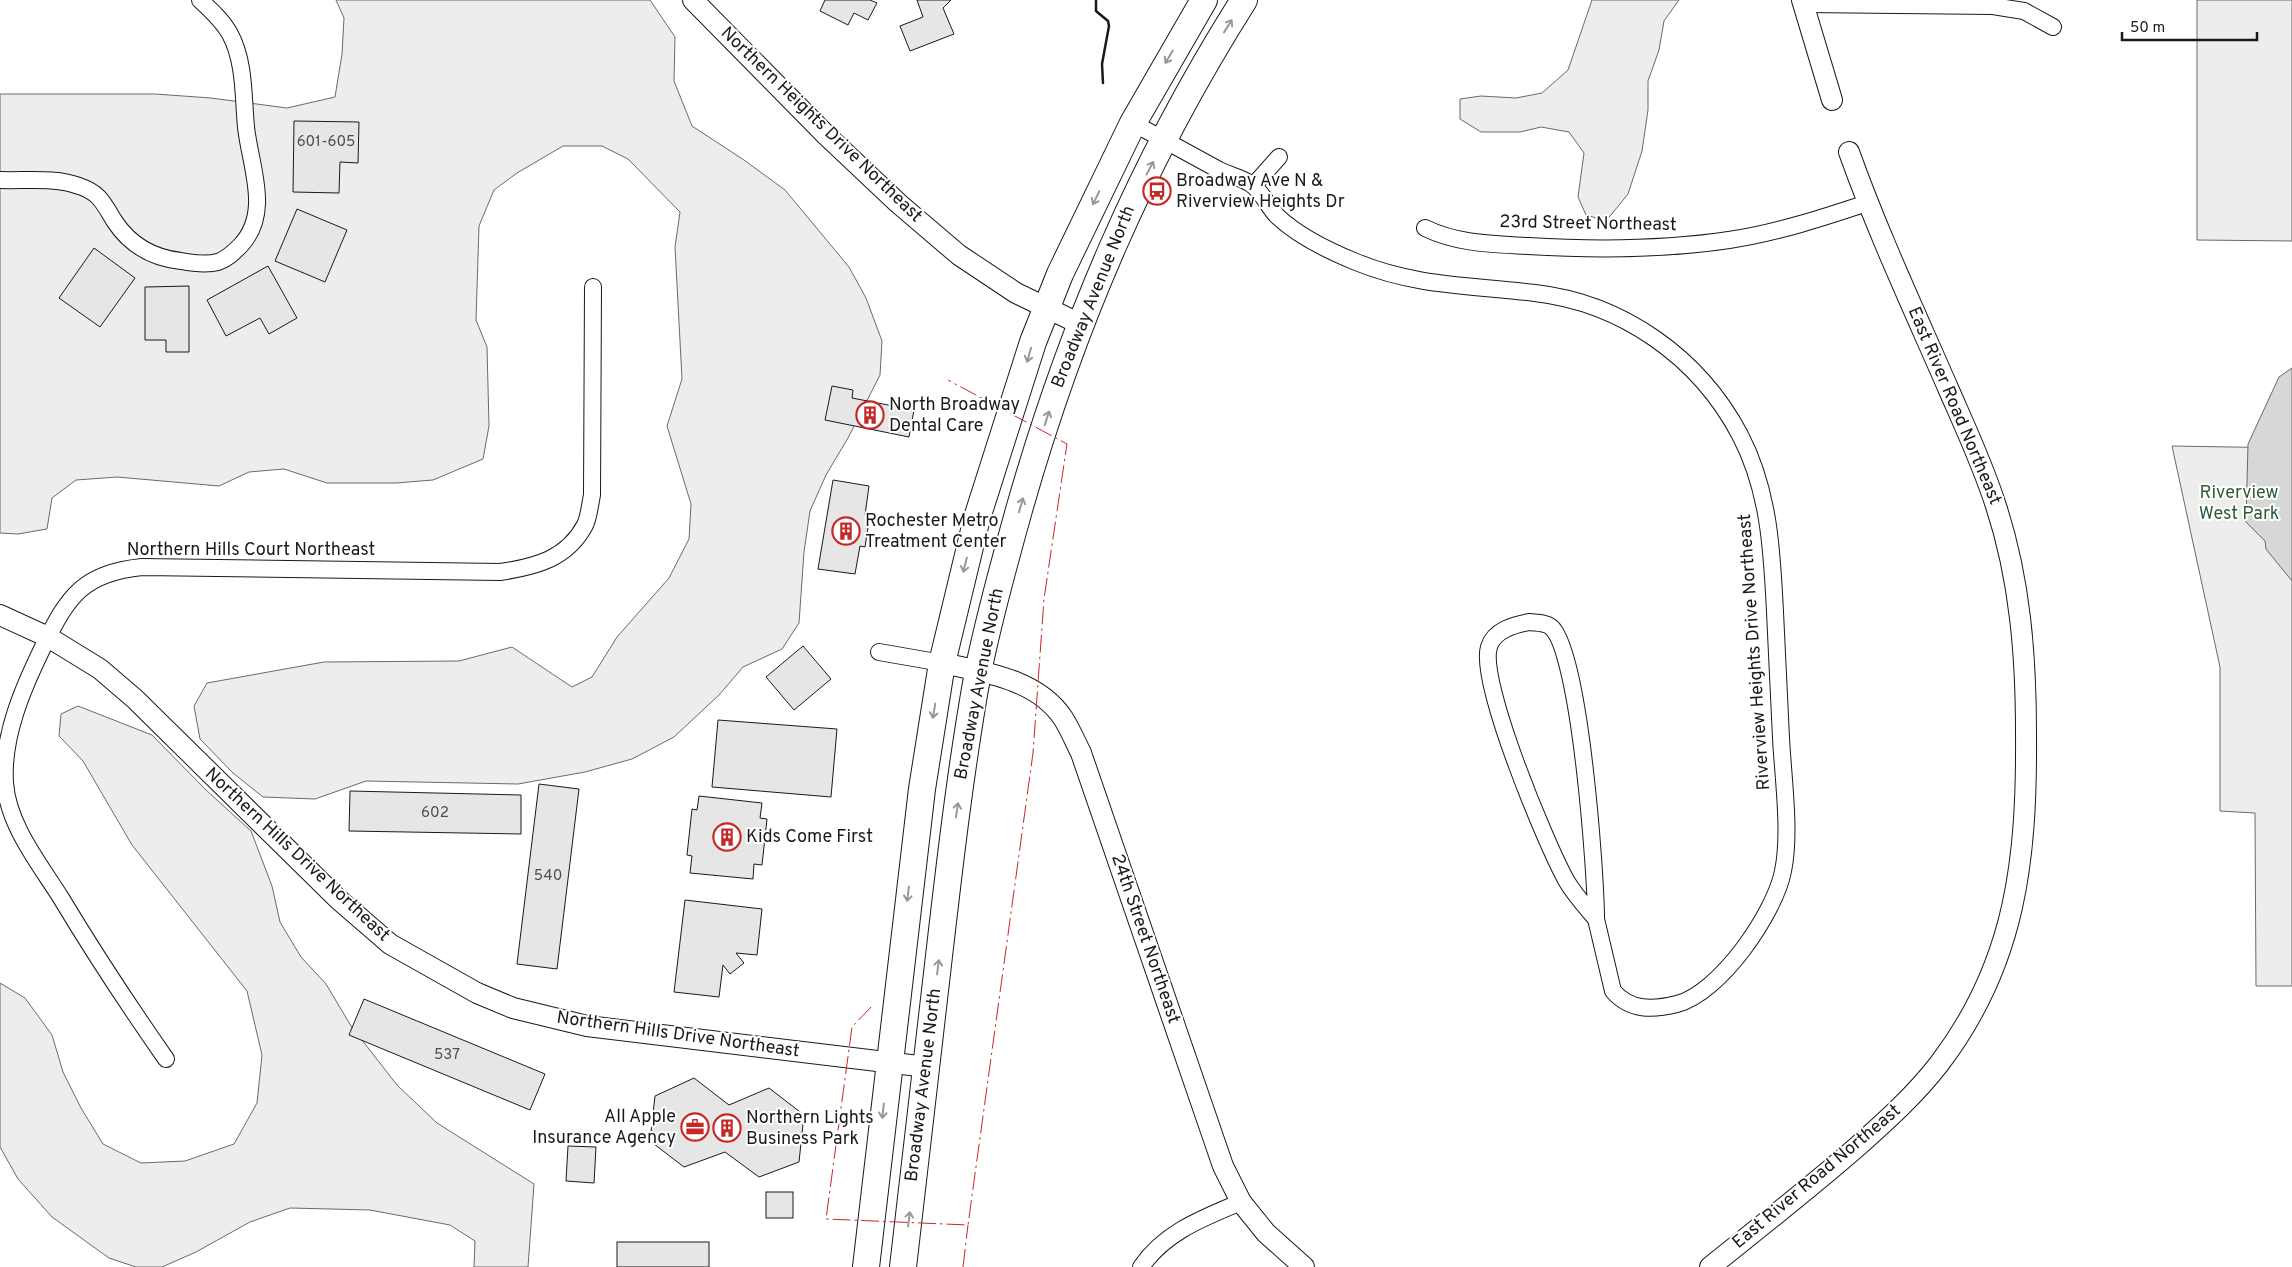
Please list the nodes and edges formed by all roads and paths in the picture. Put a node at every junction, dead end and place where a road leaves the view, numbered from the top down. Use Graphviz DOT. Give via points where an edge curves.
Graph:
graph roads {
  1 [pos="200,0"];
  2 [pos="693,0"];
  3 [pos="1204,0"];
  4 [pos="1244,0"];
  5 [pos="1803,2"];
  6 [pos="2053,27"];
  7 [pos="1832,100"];
  8 [pos="1133,123"];
  9 [pos="1165,140"];
  10 [pos="1849,152"];
  11 [pos="1279,157"];
  12 [pos="0,180"];
  13 [pos="1254,185"];
  14 [pos="1867,203"];
  15 [pos="1425,228"];
  16 [pos="593,287"];
  17 [pos="1046,309"];
  18 [pos="1080,324"];
  19 [pos="0,615"];
  20 [pos="48,637"];
  21 [pos="879,652"];
  22 [pos="942,663"];
  23 [pos="978,671"];
  24 [pos="1596,919"];
  25 [pos="166,1059"];
  26 [pos="888,1062"];
  27 [pos="927,1067"];
  28 [pos="1240,1202"];
  29 [pos="866,1267"];
  30 [pos="903,1267"];
  31 [pos="1141,1267"];
  32 [pos="1304,1267"];
  33 [pos="1710,1267"];
  1 -- 12 [label="street" via="230,34 239,58 257,190 255,218 247,238 233,254 218,262 164,260 146,253 128,238 107,205 79,186 60,182"];
  2 -- 17 [label="street, Northern Heights Drive Northeast" via="898,204 979,269"];
  3 -- 8 [label="main road, Broadway Avenue North, one-way"];
  9 -- 4 [label="main road, Broadway Avenue North, one-way"];
  5 -- 6 [label="street" via="1993,6 2024,11"];
  5 -- 7 [label="street"];
  8 -- 9 [label="street, Riverview Heights Drive Northeast"];
  8 -- 17 [label="main road, Broadway Avenue North, one-way" via="1081,228"];
  9 -- 13 [label="street, Riverview Heights Drive Northeast"];
  18 -- 9 [label="main road, Broadway Avenue North, one-way" via="1123,221"];
  10 -- 14 [label="street, East River Road Northeast"];
  11 -- 13 [label="street"];
  13 -- 24 [label="street, Riverview Heights Drive Northeast" via="1279,218 1300,234 1366,266 1419,282 1570,298 1613,314 1663,345 1700,378 1727,413 1750,456 1765,501 1772,554 1785,818 1783,873 1766,912 1719,977 1702,993 1665,1007 1634,1006 1621,1000 1614,991"];
  14 -- 15 [label="street, 23rd Street Northeast" via="1761,234 1663,248 1464,242"];
  14 -- 33 [label="street, East River Road Northeast" via="1989,483 2006,544 2015,583 2024,656 2026,775 2021,866 2008,928 1989,981 1968,1022 1936,1068 1887,1120 1835,1166"];
  16 -- 20 [label="street, Northern Hills Court Northeast" via="592,495 586,524 572,545 531,568 500,572 142,567 119,570 99,576 82,587 66,604"];
  17 -- 18 [label="street, Northern Heights Drive Northeast"];
  17 -- 22 [label="main road, Broadway Avenue North, one-way" via="977,518"];
  23 -- 18 [label="main road, Broadway Avenue North, one-way" via="1032,464"];
  19 -- 20 [label="street, Northern Hills Drive Northeast"];
  20 -- 25 [label="street, Northern Hills Court Northeast" via="17,707 6,751 5,784 11,812 121,995"];
  20 -- 26 [label="street, Northern Hills Drive Northeast" via="100,669 135,699 338,899 390,944 477,993 512,1008 587,1026"];
  21 -- 22 [label="street"];
  22 -- 23 [label="street, 24th Street Northeast"];
  22 -- 26 [label="main road, Broadway Avenue North, one-way" via="922,789"];
  27 -- 23 [label="main road, Broadway Avenue North, one-way" via="957,808"];
  23 -- 28 [label="street, 24th Street Northeast" via="1030,689 1062,717 1074,738 1223,1166"];
  24 -- 24 [label="street, Riverview Heights Drive Northeast" via="1592,823 1563,652 1551,627 1542,623 1516,624 1494,638 1489,646 1487,670 1491,686 1551,851 1567,882"];
  26 -- 27 [label="street, Northern Hills Drive Northeast"];
  26 -- 29 [label="main road, Broadway Avenue North, one-way"];
  30 -- 27 [label="main road, Broadway Avenue North, one-way"];
  28 -- 31 [label="street" via="1173,1235 1159,1245"];
  28 -- 32 [label="street, 24th Street Northeast" via="1266,1232"];
}
